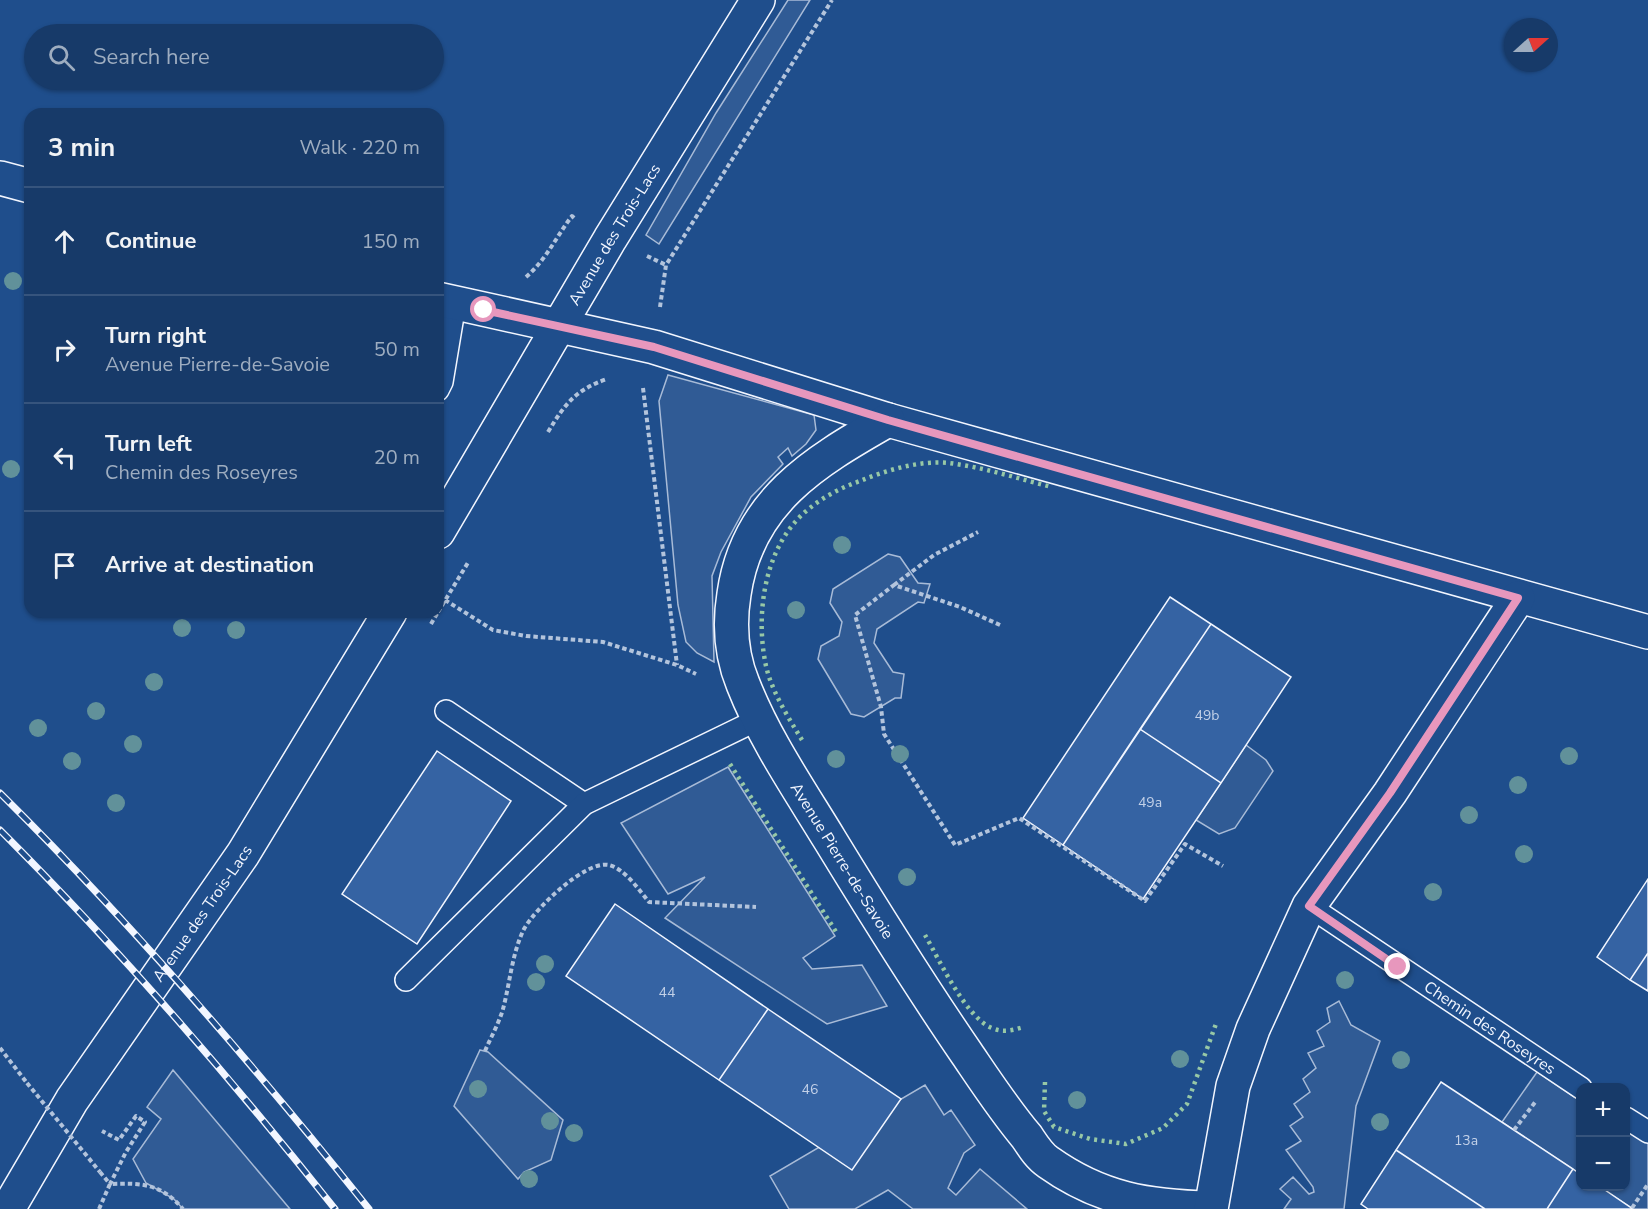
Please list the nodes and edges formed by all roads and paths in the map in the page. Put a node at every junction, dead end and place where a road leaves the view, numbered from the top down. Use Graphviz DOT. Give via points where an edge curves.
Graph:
graph roads {
  1 [pos="758,0"];
  2 [pos="0,178"];
  3 [pos="24,184"];
  4 [pos="444,305"];
  5 [pos="559,326"];
  6 [pos="642,381"];
  7 [pos="888,420"];
  8 [pos="444,522"];
  9 [pos="978,532"];
  10 [pos="894,585"];
  11 [pos="1518,598"];
  12 [pos="445,600"];
  13 [pos="386,618"];
  14 [pos="1000,625"];
  15 [pos="1648,632"];
  16 [pos="677,665"];
  17 [pos="743,684"];
  18 [pos="446,711"];
  19 [pos="759,719"];
  20 [pos="584,804"];
  21 [pos="1223,866"];
  22 [pos="1309,906"];
  23 [pos="756,908"];
  24 [pos="406,980"];
  25 [pos="0,1048"];
  26 [pos="485,1051"];
  27 [pos="1576,1085"];
  28 [pos="1630,1121"];
  29 [pos="102,1131"];
  30 [pos="1648,1132"];
  31 [pos="110,1184"];
  32 [pos="1648,1184"];
  33 [pos="1632,1208"];
  34 [pos="8,1209"];
  35 [pos="99,1209"];
  36 [pos="183,1209"];
  37 [pos="1211,1209"];
  1 -- 5 [label="street, Avenue des Trois-Lacs"];
  2 -- 3 [label="street"];
  4 -- 5 [label="street"];
  5 -- 7 [label="street" via="654,347"];
  5 -- 8 [label="street, Avenue des Trois-Lacs"];
  6 -- 16 [label="path"];
  7 -- 11 [label="street"];
  7 -- 17 [label="street, Avenue Pierre-de-Savoie" via="798,477 772,503 750,539 734,592 730,630"];
  9 -- 10 [label="path" via="934,555"];
  10 -- 14 [label="path"];
  10 -- 21 [label="path" via="855,615 881,707 884,734 954,845 1019,818 1145,901 1185,844"];
  11 -- 15 [label="street"];
  11 -- 22 [label="street, Avenue Pierre-de-Savoie" via="1390,793"];
  12 -- 16 [label="path" via="493,630 603,642"];
  13 -- 34 [label="street, Avenue des Trois-Lacs" via="243,854 72,1100"];
  16 -- 17 [label="path" via="713,682"];
  17 -- 19 [label="street, Avenue Pierre-de-Savoie"];
  18 -- 20 [label="lane"];
  19 -- 20 [label="lane"];
  19 -- 37 [label="street, Avenue Pierre-de-Savoie" via="769,742 909,969 1004,1110 1045,1160 1084,1185 1127,1201"];
  20 -- 24 [label="lane"];
  22 -- 27 [label="lane, Chemin des Roseyres"];
  22 -- 37 [label="street, Avenue Pierre-de-Savoie" via="1253,1029 1233,1086"];
  23 -- 26 [label="path" via="649,902 611,865 579,873 525,927 502,1012"];
  25 -- 31 [label="path, bridge"];
  28 -- 30 [label="lane"];
  29 -- 31 [label="path" via="119,1140 136,1116 146,1122"];
  31 -- 35 [label="path"];
  31 -- 36 [label="path" via="146,1183 174,1199"];
  32 -- 33 [label="path"];
}
